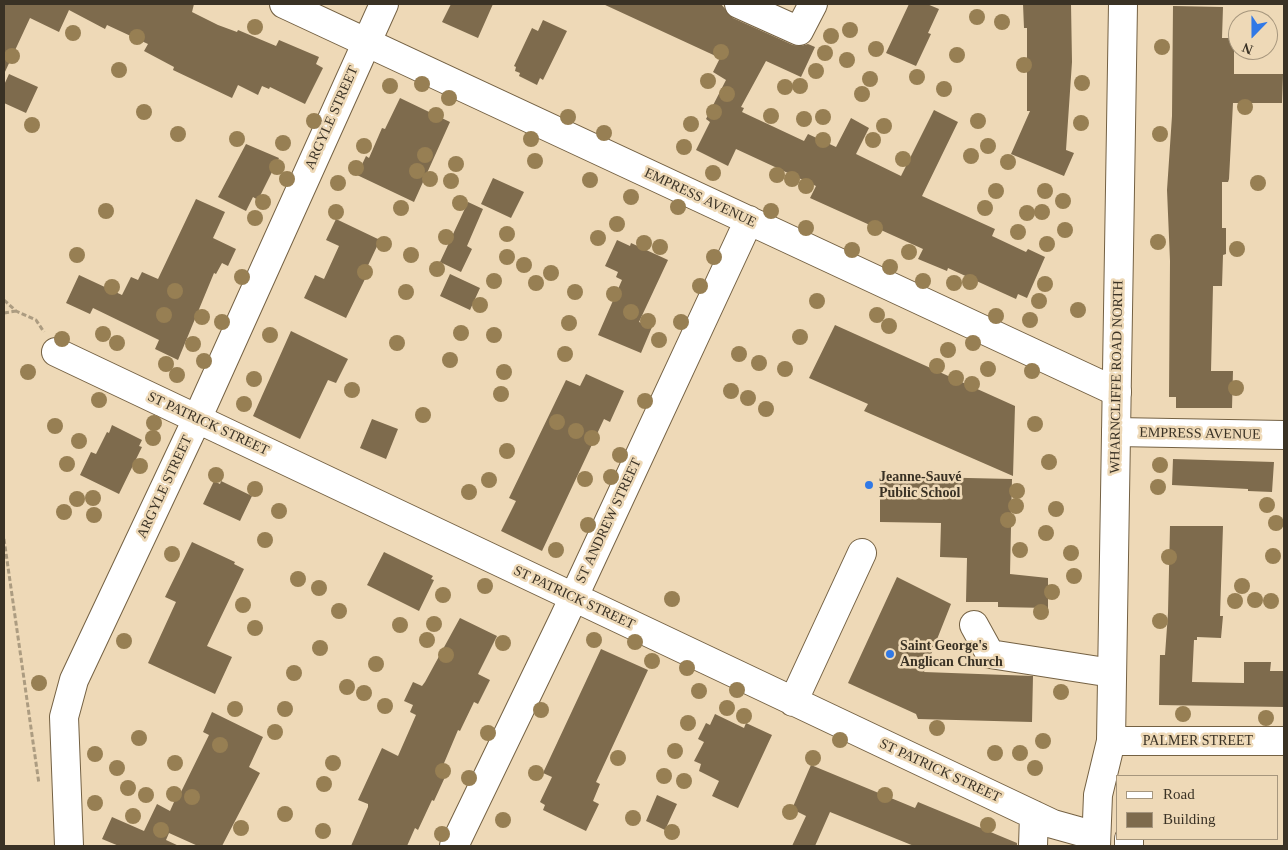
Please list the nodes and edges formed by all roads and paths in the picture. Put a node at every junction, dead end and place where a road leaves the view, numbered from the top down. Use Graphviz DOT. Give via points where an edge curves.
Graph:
graph roads {
  1 [pos="284,4"];
  2 [pos="384,4"];
  3 [pos="739,4"];
  4 [pos="812,4"];
  5 [pos="1123,4"];
  6 [pos="366,42"];
  7 [pos="749,220"];
  8 [pos="4,300"];
  9 [pos="16,311"];
  10 [pos="4,313"];
  11 [pos="56,352"];
  12 [pos="1116,392"];
  13 [pos="197,419"];
  14 [pos="1116,432"];
  15 [pos="1284,435"];
  16 [pos="4,539"];
  17 [pos="862,553"];
  18 [pos="573,598"];
  19 [pos="974,625"];
  20 [pos="1112,673"];
  21 [pos="793,702"];
  22 [pos="1284,741"];
  23 [pos="1111,746"];
  24 [pos="1122,775"];
  25 [pos="40,790"];
  26 [pos="1034,815"];
  27 [pos="1096,841"];
  28 [pos="69,846"];
  29 [pos="454,846"];
  30 [pos="1033,846"];
  1 -- 6 [label="street, EMPRESS AVENUE"];
  2 -- 6 [label="street, ARGYLE STREET"];
  3 -- 4 [label="street" via="799,31"];
  5 -- 12 [label="street, WHARNCLIFFE ROAD NORTH"];
  6 -- 7 [label="street, EMPRESS AVENUE"];
  6 -- 13 [label="street, ARGYLE STREET"];
  7 -- 12 [label="street, EMPRESS AVENUE"];
  7 -- 18 [label="street, ST ANDREW STREET"];
  8 -- 9 [label="path"];
  9 -- 10 [label="path"];
  9 -- 11 [label="path" via="36,320"];
  11 -- 13 [label="street, ST PATRICK STREET"];
  12 -- 14 [label="street, WHARNCLIFFE ROAD NORTH"];
  13 -- 18 [label="street, ST PATRICK STREET"];
  13 -- 28 [label="street, ARGYLE STREET" via="74,680 64,717"];
  14 -- 15 [label="street, EMPRESS AVENUE"];
  14 -- 20 [label="street, WHARNCLIFFE ROAD NORTH"];
  16 -- 25 [label="path"];
  17 -- 21 [label="street"];
  18 -- 21 [label="street, ST PATRICK STREET"];
  18 -- 29 [label="street, ST ANDREW STREET"];
  19 -- 20 [label="street" via="990,654"];
  20 -- 23 [label="street, WHARNCLIFFE ROAD NORTH"];
  21 -- 26 [label="street, ST PATRICK STREET"];
  22 -- 23 [label="street, PALMER STREET"];
  23 -- 24 [label="street, WHARNCLIFFE ROAD NORTH"];
  23 -- 27 [label="street, WHARNCLIFFE ROAD NORTH" via="1098,795"];
  26 -- 27 [label="street, ST PATRICK STREET"];
  26 -- 30 [label="street"];
}
